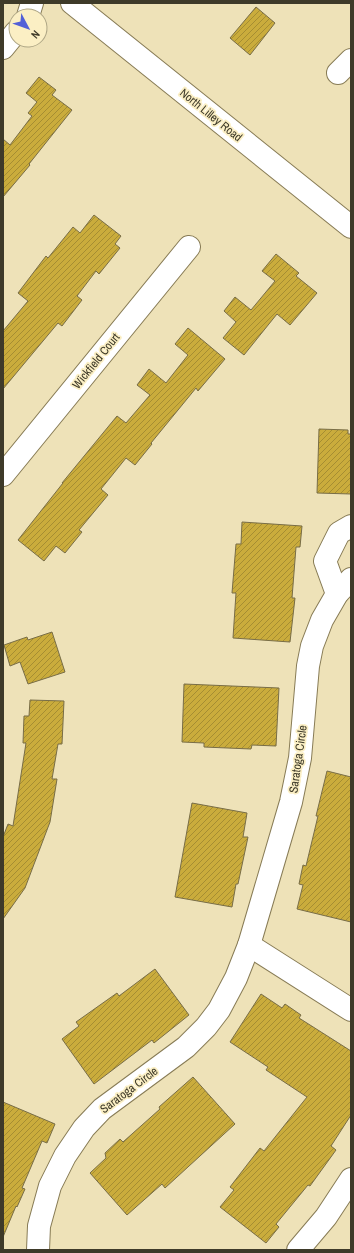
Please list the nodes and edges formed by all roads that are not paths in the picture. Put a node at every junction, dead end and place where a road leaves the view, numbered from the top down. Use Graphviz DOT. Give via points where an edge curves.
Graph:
graph roads {
  1 [pos="72,3"];
  2 [pos="351,227"];
  3 [pos="190,247"];
  4 [pos="3,475"];
  5 [pos="351,526"];
  6 [pos="344,587"];
  7 [pos="249,945"];
  8 [pos="351,1010"];
  9 [pos="351,1178"];
  10 [pos="38,1250"];
  11 [pos="298,1250"];
  1 -- 2 [label="street, North Lilley Road"];
  3 -- 4 [label="street, Wickfield Court"];
  5 -- 6 [label="street" via="339,533 325,561"];
  6 -- 7 [label="street, Saratoga Circle" via="322,620 312,646 300,758 291,802"];
  7 -- 8 [label="street"];
  7 -- 10 [label="street, Saratoga Circle" via="236,978 219,1010 206,1027 186,1047 102,1109 84,1128 65,1156 50,1186 39,1226"];
  9 -- 11 [label="street" via="326,1217"];
}
